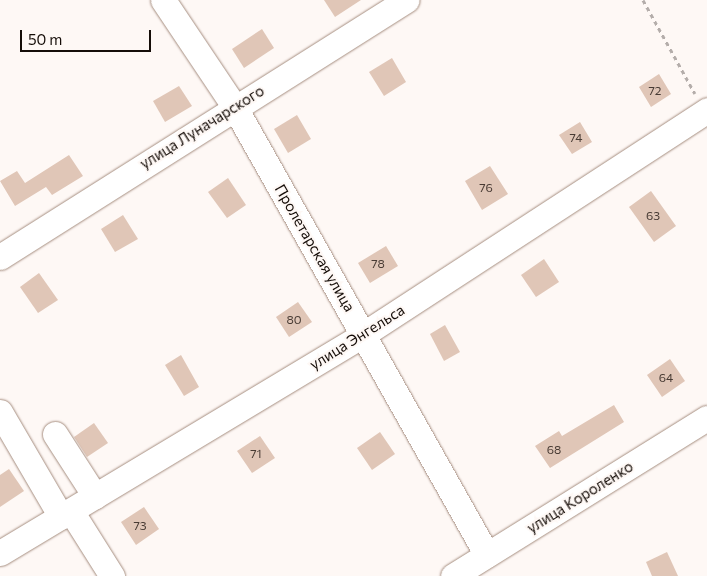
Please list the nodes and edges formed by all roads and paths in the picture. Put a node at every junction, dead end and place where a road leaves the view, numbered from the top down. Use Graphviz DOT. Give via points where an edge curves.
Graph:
graph roads {
  1 [pos="163,0"];
  2 [pos="407,0"];
  3 [pos="643,0"];
  4 [pos="234,106"];
  5 [pos="706,111"];
  6 [pos="0,257"];
  7 [pos="364,334"];
  8 [pos="0,412"];
  9 [pos="707,418"];
  10 [pos="55,434"];
  11 [pos="95,496"];
  12 [pos="66,514"];
  13 [pos="0,553"];
  14 [pos="487,555"];
  15 [pos="112,576"];
  16 [pos="452,576"];
  1 -- 4 [label="street, Пролетарская улица"];
  2 -- 4 [label="street, улица Луначарского"];
  3 -- 5 [label="path"];
  4 -- 6 [label="street, улица Луначарского"];
  4 -- 7 [label="street, Пролетарская улица"];
  5 -- 7 [label="street, улица Энгельса"];
  7 -- 11 [label="street, улица Энгельса"];
  7 -- 14 [label="street, Пролетарская улица"];
  8 -- 12 [label="street"];
  9 -- 14 [label="street, улица Короленко"];
  10 -- 11 [label="street"];
  11 -- 12 [label="street, улица Энгельса"];
  12 -- 13 [label="street, улица Энгельса"];
  12 -- 15 [label="street"];
  14 -- 16 [label="street, улица Короленко"];
}
